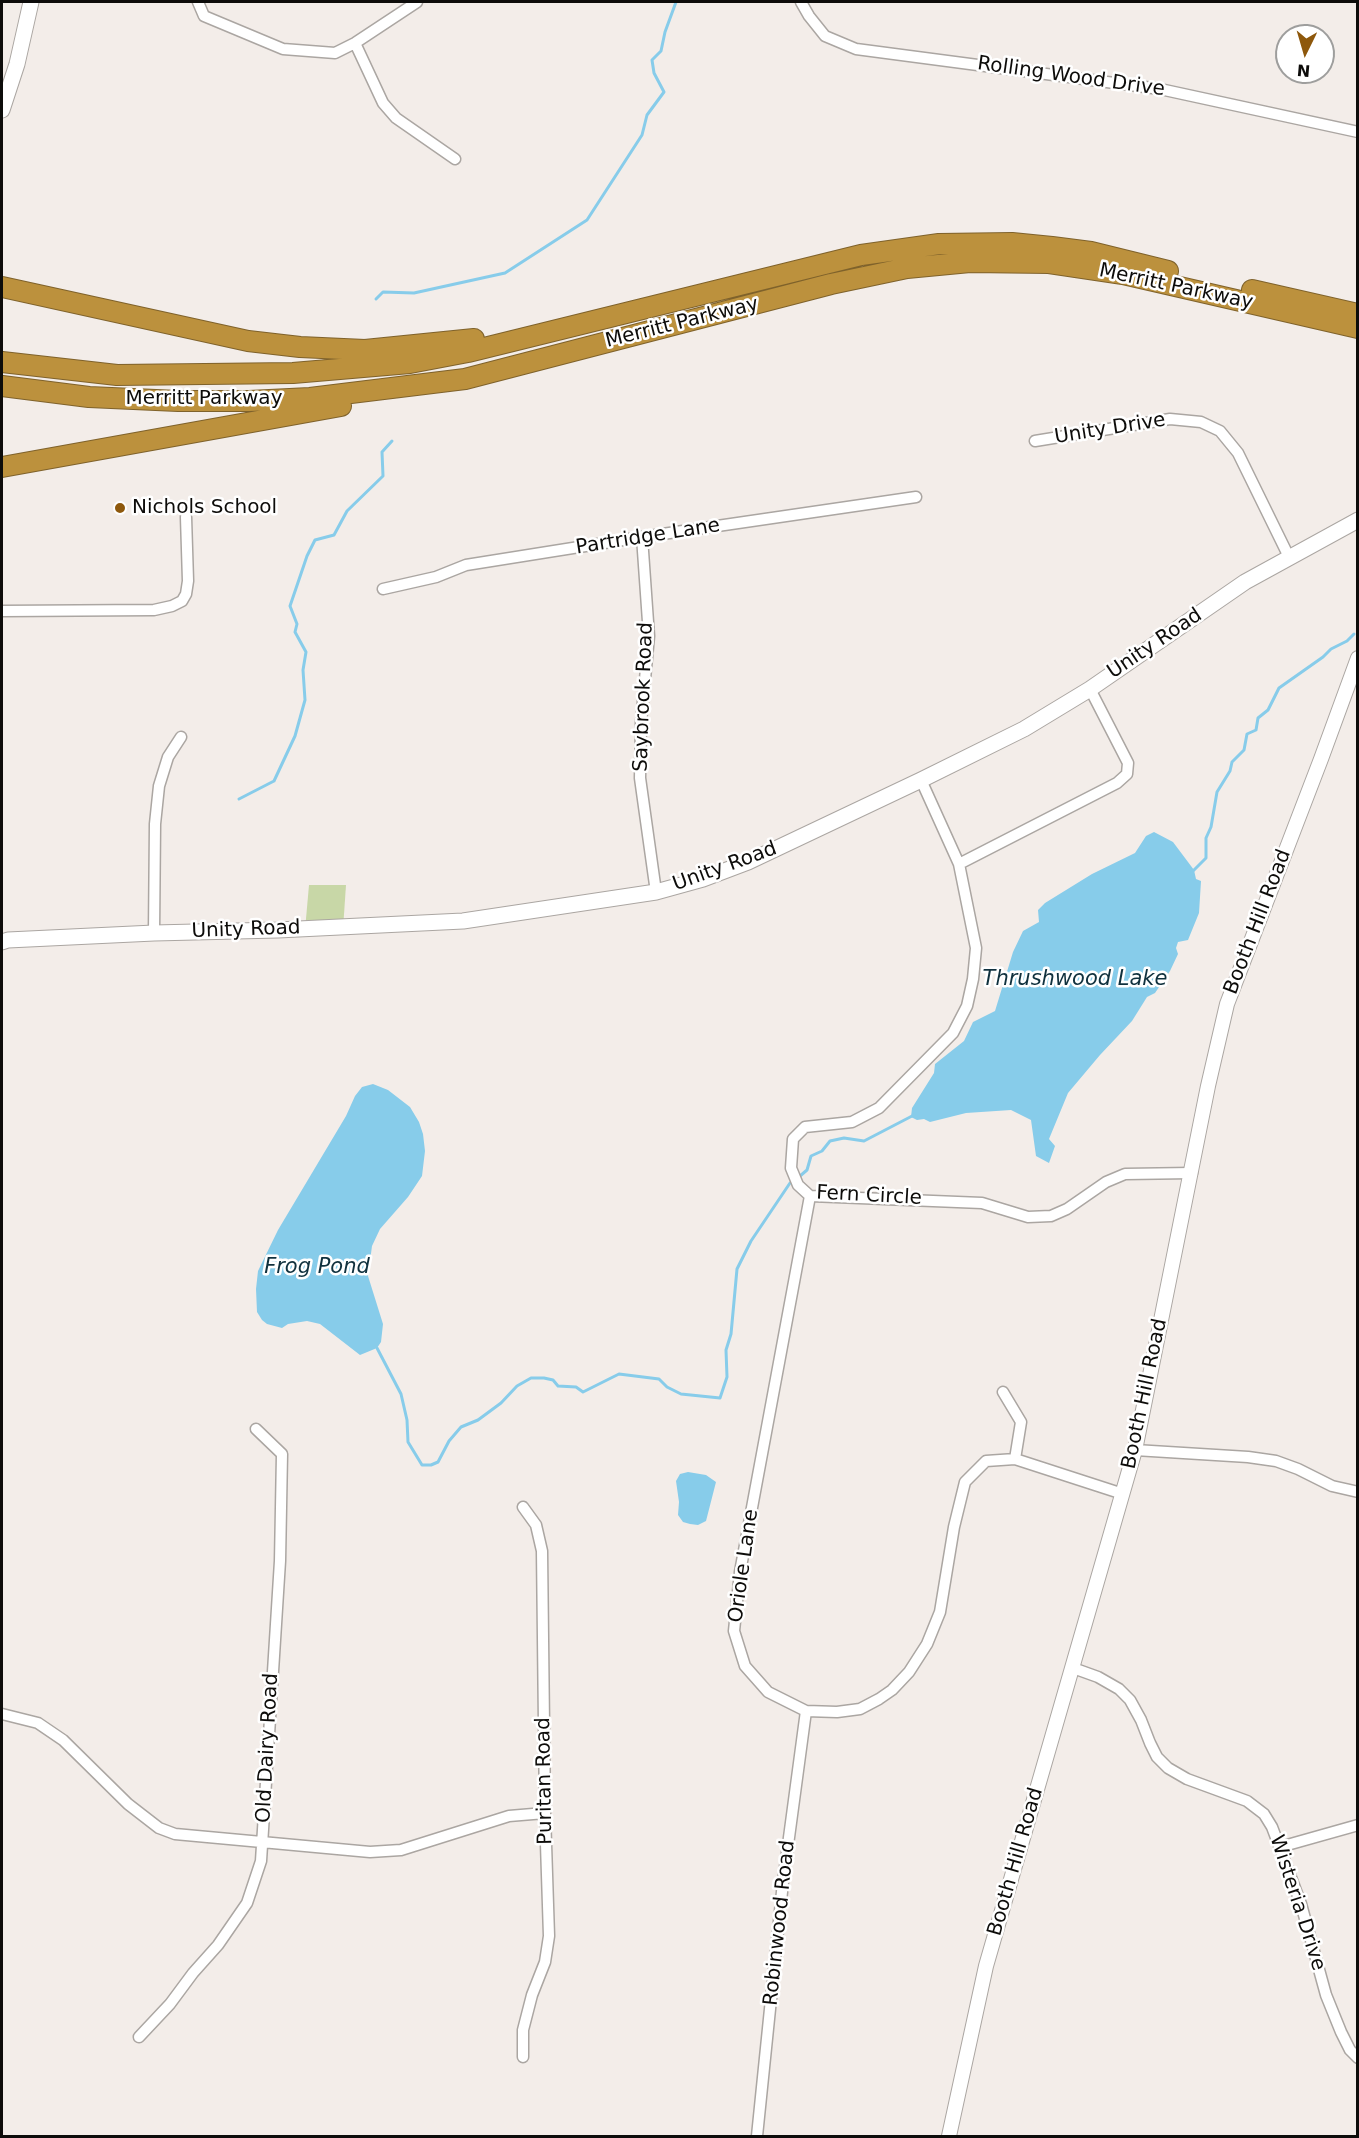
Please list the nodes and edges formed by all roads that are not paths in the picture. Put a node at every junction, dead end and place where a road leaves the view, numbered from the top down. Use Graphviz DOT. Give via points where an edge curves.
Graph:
graph roads {
  1 [pos="31,2"];
  2 [pos="198,2"];
  3 [pos="417,2"];
  4 [pos="801,2"];
  5 [pos="355,43"];
  6 [pos="2,110"];
  7 [pos="1358,132"];
  8 [pos="455,159"];
  9 [pos="2,287"];
  10 [pos="1358,314"];
  11 [pos="1358,328"];
  12 [pos="557,329"];
  13 [pos="2,362"];
  14 [pos="465,379"];
  15 [pos="2,386"];
  16 [pos="1035,441"];
  17 [pos="2,467"];
  18 [pos="915,497"];
  19 [pos="186,517"];
  20 [pos="1358,520"];
  21 [pos="642,537"];
  22 [pos="1289,557"];
  23 [pos="383,588"];
  24 [pos="2,611"];
  25 [pos="1358,657"];
  26 [pos="1090,689"];
  27 [pos="181,736"];
  28 [pos="921,780"];
  29 [pos="958,864"];
  30 [pos="656,892"];
  31 [pos="154,933"];
  32 [pos="4,940"];
  33 [pos="1192,1173"];
  34 [pos="810,1196"];
  35 [pos="1003,1392"];
  36 [pos="256,1429"];
  37 [pos="1135,1450"];
  38 [pos="1015,1458"];
  39 [pos="1358,1492"];
  40 [pos="1123,1494"];
  41 [pos="523,1507"];
  42 [pos="1072,1668"];
  43 [pos="806,1711"];
  44 [pos="2,1714"];
  45 [pos="545,1813"];
  46 [pos="1358,1826"];
  47 [pos="263,1843"];
  48 [pos="1280,1847"];
  49 [pos="139,2037"];
  50 [pos="523,2057"];
  51 [pos="1358,2058"];
  52 [pos="757,2136"];
  53 [pos="950,2136"];
  1 -- 6 [label="main road"];
  2 -- 5 [label="street" via="204,16 283,49 335,53"];
  3 -- 5 [label="street"];
  4 -- 7 [label="street, Rolling Wood Drive" via="825,36 856,49 1160,89"];
  5 -- 8 [label="street" via="383,103 396,118"];
  9 -- 12 [label="highway" via="248,341 300,347 365,350"];
  10 -- 12 [label="highway, Merritt Parkway" via="1091,252 1012,243 964,243 861,255"];
  11 -- 14 [label="highway, Merritt Parkway" via="1123,274 1049,263 970,261 907,268 831,284"];
  12 -- 13 [label="highway, Merritt Parkway" via="410,363 293,374 117,375"];
  14 -- 15 [label="highway, Merritt Parkway" via="310,398 249,401 89,397"];
  14 -- 17 [label="highway" via="409,394"];
  16 -- 22 [label="street, Unity Drive" via="1170,419 1201,422 1220,431 1238,453"];
  18 -- 21 [label="street, Partridge Lane"];
  19 -- 24 [label="street" via="188,581 182,601 154,610"];
  20 -- 22 [label="main road, Unity Road"];
  21 -- 23 [label="street, Partridge Lane" via="466,565 436,577"];
  21 -- 30 [label="street, Saybrook Road" via="649,636 640,778"];
  22 -- 26 [label="main road, Unity Road" via="1245,582"];
  25 -- 33 [label="street, Booth Hill Road" via="1227,1004"];
  26 -- 28 [label="main road, Unity Road" via="1024,729"];
  26 -- 29 [label="street" via="1128,763 1127,774 1117,783"];
  27 -- 31 [label="street" via="168,757 159,786"];
  28 -- 29 [label="street, Fern Circle"];
  28 -- 30 [label="main road, Unity Road" via="748,862"];
  29 -- 34 [label="street, Fern Circle" via="976,948 967,1006 953,1033 879,1108 852,1122 805,1127 793,1139 791,1168 798,1185"];
  30 -- 31 [label="main road, Unity Road" via="463,921"];
  31 -- 32 [label="main road, Unity Road"];
  33 -- 34 [label="street, Fern Circle" via="1125,1174 1051,1216 1028,1217 982,1203"];
  33 -- 37 [label="street, Booth Hill Road"];
  34 -- 43 [label="street, Oriole Lane" via="740,1572 734,1631 745,1666 768,1692"];
  35 -- 38 [label="street" via="1020,1422"];
  36 -- 47 [label="street, Old Dairy Road" via="282,1454 280,1561"];
  37 -- 39 [label="street" via="1276,1461 1332,1486"];
  37 -- 40 [label="street, Booth Hill Road"];
  38 -- 40 [label="street"];
  38 -- 43 [label="street, Oriole Lane" via="987,1461 965,1482 940,1612 927,1644 909,1672 879,1700 860,1709"];
  40 -- 42 [label="street, Booth Hill Road"];
  41 -- 45 [label="street, Puritan Road" via="536,1525 542,1551"];
  42 -- 48 [label="street, Wisteria Drive" via="1119,1689 1142,1720 1157,1757 1168,1768 1247,1801 1264,1814"];
  42 -- 53 [label="street, Booth Hill Road" via="986,1965"];
  43 -- 52 [label="street, Robinwood Road" via="783,1882"];
  44 -- 47 [label="street" via="38,1723 63,1740 128,1804 159,1828 175,1834"];
  45 -- 47 [label="street" via="509,1816 402,1850 370,1852"];
  45 -- 50 [label="street, Puritan Road" via="549,1936 545,1962 523,2030"];
  46 -- 48 [label="street"];
  47 -- 49 [label="street, Old Dairy Road" via="248,1903 218,1945"];
  48 -- 51 [label="street, Wisteria Drive" via="1326,1995 1350,2050"];
}
